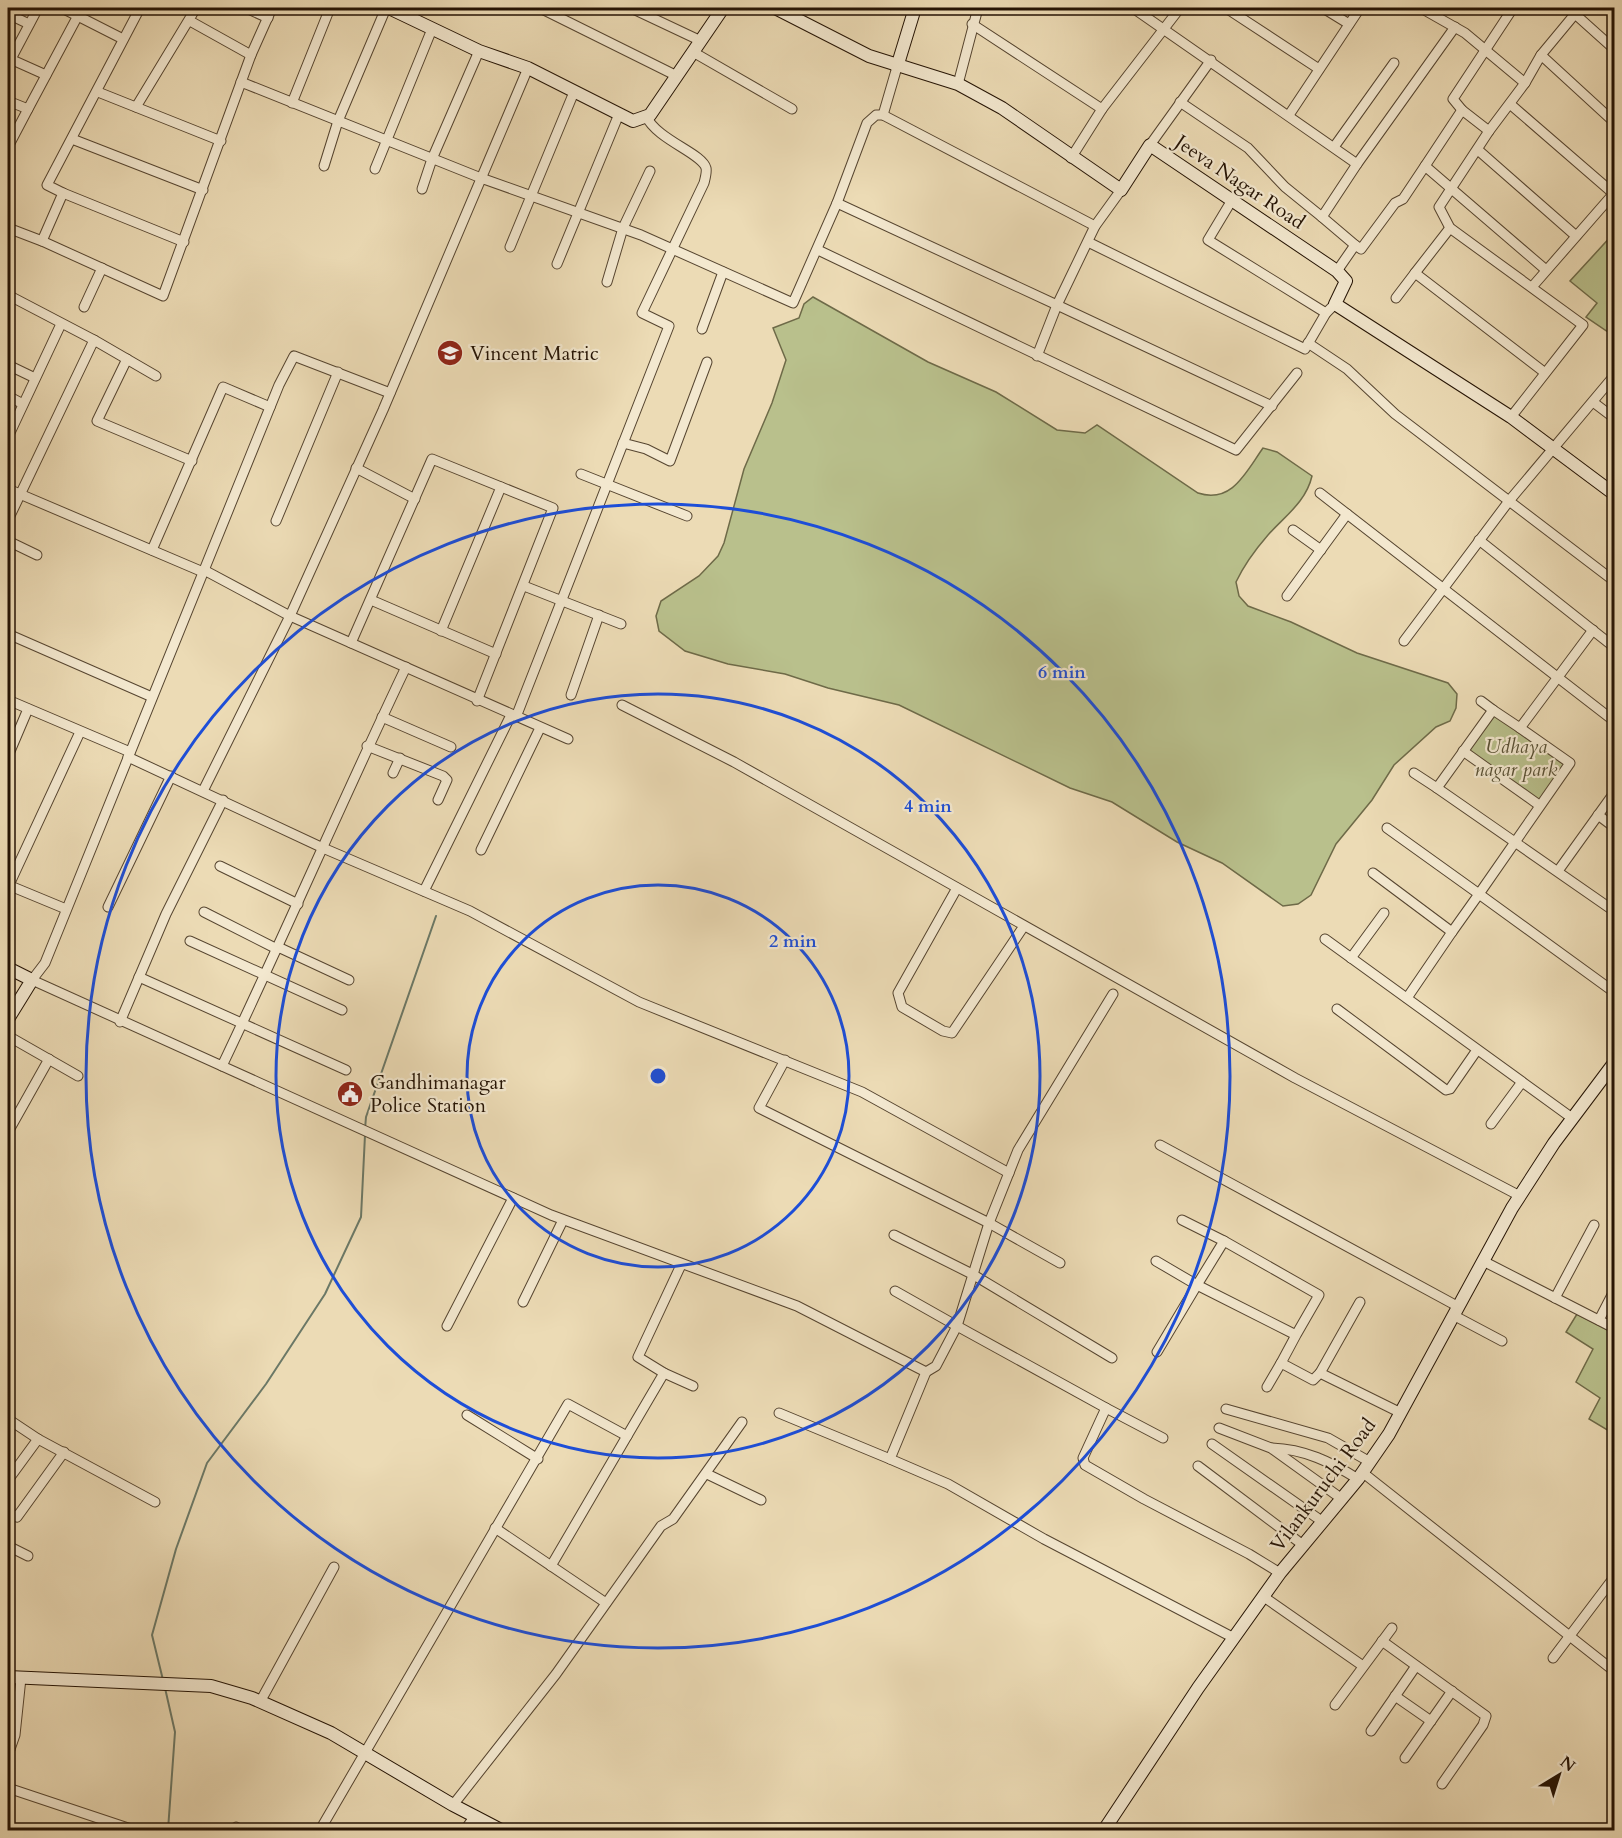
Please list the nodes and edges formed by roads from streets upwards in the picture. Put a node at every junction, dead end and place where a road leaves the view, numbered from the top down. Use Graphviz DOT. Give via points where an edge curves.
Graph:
graph roads {
  1 [pos="38,8"];
  2 [pos="62,8"];
  3 [pos="140,8"];
  4 [pos="196,8"];
  5 [pos="246,8"];
  6 [pos="272,8"];
  7 [pos="330,8"];
  8 [pos="540,8"];
  9 [pos="631,8"];
  10 [pos="723,8"];
  11 [pos="775,8"];
  12 [pos="915,8"];
  13 [pos="978,8"];
  14 [pos="1133,8"];
  15 [pos="1180,8"];
  16 [pos="1226,8"];
  17 [pos="1323,8"];
  18 [pos="1360,8"];
  19 [pos="1421,8"];
  20 [pos="1513,8"];
  21 [pos="394,9"];
  22 [pos="80,11"];
  23 [pos="1434,11"];
  24 [pos="1578,11"];
  25 [pos="8,14"];
  26 [pos="268,18"];
  27 [pos="190,21"];
  28 [pos="29,24"];
  29 [pos="972,24"];
  30 [pos="1349,24"];
  31 [pos="1455,27"];
  32 [pos="432,29"];
  33 [pos="1164,30"];
  34 [pos="123,39"];
  35 [pos="700,41"];
  36 [pos="1614,49"];
  37 [pos="1486,50"];
  38 [pos="479,51"];
  39 [pos="693,52"];
  40 [pos="251,55"];
  41 [pos="1541,56"];
  42 [pos="9,58"];
  43 [pos="1210,60"];
  44 [pos="1394,63"];
  45 [pos="897,67"];
  46 [pos="528,68"];
  47 [pos="1319,69"];
  48 [pos="46,75"];
  49 [pos="677,76"];
  50 [pos="241,82"];
  51 [pos="1525,83"];
  52 [pos="958,84"];
  53 [pos="98,92"];
  54 [pos="574,92"];
  55 [pos="8,100"];
  56 [pos="292,102"];
  57 [pos="1180,102"];
  58 [pos="1510,104"];
  59 [pos="136,107"];
  60 [pos="28,109"];
  61 [pos="792,109"];
  62 [pos="1102,109"];
  63 [pos="1462,111"];
  64 [pos="620,114"];
  65 [pos="883,115"];
  66 [pos="1289,115"];
  67 [pos="646,116"];
  68 [pos="338,121"];
  69 [pos="1614,122"];
  70 [pos="1489,131"];
  71 [pos="72,139"];
  72 [pos="386,140"];
  73 [pos="221,141"];
  74 [pos="1150,145"];
  75 [pos="8,147"];
  76 [pos="1334,147"];
  77 [pos="1478,150"];
  78 [pos="1071,158"];
  79 [pos="432,159"];
  80 [pos="1357,164"];
  81 [pos="324,166"];
  82 [pos="1425,166"];
  83 [pos="375,169"];
  84 [pos="650,171"];
  85 [pos="481,178"];
  86 [pos="1452,188"];
  87 [pos="422,189"];
  88 [pos="204,190"];
  89 [pos="1121,190"];
  90 [pos="63,193"];
  91 [pos="1614,193"];
  92 [pos="531,196"];
  93 [pos="1232,200"];
  94 [pos="837,203"];
  95 [pos="579,214"];
  96 [pos="1322,217"];
  97 [pos="1095,226"];
  98 [pos="8,228"];
  99 [pos="623,228"];
  100 [pos="1450,228"];
  101 [pos="1576,236"];
  102 [pos="42,240"];
  103 [pos="184,242"];
  104 [pos="1088,242"];
  105 [pos="1355,245"];
  106 [pos="510,247"];
  107 [pos="672,248"];
  108 [pos="818,250"];
  109 [pos="557,264"];
  110 [pos="102,268"];
  111 [pos="1546,270"];
  112 [pos="1337,271"];
  113 [pos="723,272"];
  114 [pos="1414,273"];
  115 [pos="607,282"];
  116 [pos="1532,287"];
  117 [pos="8,295"];
  118 [pos="1396,298"];
  119 [pos="1057,305"];
  120 [pos="84,307"];
  121 [pos="1331,308"];
  122 [pos="62,324"];
  123 [pos="702,329"];
  124 [pos="94,340"];
  125 [pos="1308,343"];
  126 [pos="1037,356"];
  127 [pos="127,359"];
  128 [pos="707,362"];
  129 [pos="8,365"];
  130 [pos="338,372"];
  131 [pos="1544,372"];
  132 [pos="1297,373"];
  133 [pos="156,376"];
  134 [pos="1614,376"];
  135 [pos="36,378"];
  136 [pos="390,393"];
  137 [pos="8,396"];
  138 [pos="1593,402"];
  139 [pos="23,404"];
  140 [pos="1272,406"];
  141 [pos="270,407"];
  142 [pos="1511,417"];
  143 [pos="1614,418"];
  144 [pos="8,436"];
  145 [pos="623,443"];
  146 [pos="1554,450"];
  147 [pos="192,461"];
  148 [pos="356,468"];
  149 [pos="581,474"];
  150 [pos="607,484"];
  151 [pos="501,487"];
  152 [pos="8,489"];
  153 [pos="20,493"];
  154 [pos="1320,493"];
  155 [pos="1614,494"];
  156 [pos="415,499"];
  157 [pos="1509,501"];
  158 [pos="1347,514"];
  159 [pos="687,516"];
  160 [pos="8,520"];
  161 [pos="276,521"];
  162 [pos="1293,530"];
  163 [pos="1479,540"];
  164 [pos="8,541"];
  165 [pos="152,550"];
  166 [pos="1321,550"];
  167 [pos="37,555"];
  168 [pos="203,571"];
  169 [pos="1614,581"];
  170 [pos="524,585"];
  171 [pos="1443,588"];
  172 [pos="1287,596"];
  173 [pos="371,600"];
  174 [pos="561,600"];
  175 [pos="599,615"];
  176 [pos="290,616"];
  177 [pos="621,624"];
  178 [pos="1593,630"];
  179 [pos="441,631"];
  180 [pos="8,634"];
  181 [pos="1404,641"];
  182 [pos="351,643"];
  183 [pos="1614,647"];
  184 [pos="496,654"];
  185 [pos="406,667"];
  186 [pos="1558,676"];
  187 [pos="571,694"];
  188 [pos="152,697"];
  189 [pos="8,699"];
  190 [pos="1481,700"];
  191 [pos="477,701"];
  192 [pos="622,705"];
  193 [pos="28,709"];
  194 [pos="1493,710"];
  195 [pos="514,716"];
  196 [pos="382,717"];
  197 [pos="1614,721"];
  198 [pos="540,728"];
  199 [pos="1520,728"];
  200 [pos="80,732"];
  201 [pos="568,739"];
  202 [pos="367,746"];
  203 [pos="451,747"];
  204 [pos="1463,751"];
  205 [pos="129,754"];
  206 [pos="8,756"];
  207 [pos="400,758"];
  208 [pos="393,773"];
  209 [pos="1414,773"];
  210 [pos="171,776"];
  211 [pos="1437,788"];
  212 [pos="203,791"];
  213 [pos="1614,793"];
  214 [pos="223,800"];
  215 [pos="438,800"];
  216 [pos="1539,805"];
  217 [pos="1599,815"];
  218 [pos="1614,827"];
  219 [pos="1387,828"];
  220 [pos="1514,841"];
  221 [pos="323,848"];
  222 [pos="481,850"];
  223 [pos="220,866"];
  224 [pos="1558,871"];
  225 [pos="1372,873"];
  226 [pos="8,885"];
  227 [pos="957,888"];
  228 [pos="424,891"];
  229 [pos="1479,894"];
  230 [pos="298,904"];
  231 [pos="108,907"];
  232 [pos="66,909"];
  233 [pos="1614,911"];
  234 [pos="204,912"];
  235 [pos="1384,914"];
  236 [pos="1024,926"];
  237 [pos="1452,932"];
  238 [pos="1325,939"];
  239 [pos="190,941"];
  240 [pos="277,948"];
  241 [pos="1351,958"];
  242 [pos="8,968"];
  243 [pos="264,975"];
  244 [pos="140,977"];
  245 [pos="32,980"];
  246 [pos="349,980"];
  247 [pos="1614,992"];
  248 [pos="1113,994"];
  249 [pos="1407,998"];
  250 [pos="1337,1009"];
  251 [pos="342,1010"];
  252 [pos="8,1019"];
  253 [pos="120,1022"];
  254 [pos="242,1024"];
  255 [pos="8,1036"];
  256 [pos="1477,1050"];
  257 [pos="49,1059"];
  258 [pos="785,1060"];
  259 [pos="1614,1063"];
  260 [pos="222,1066"];
  261 [pos="346,1070"];
  262 [pos="78,1076"];
  263 [pos="1522,1082"];
  264 [pos="1572,1118"];
  265 [pos="1491,1124"];
  266 [pos="8,1132"];
  267 [pos="1160,1145"];
  268 [pos="1010,1173"];
  269 [pos="1520,1196"];
  270 [pos="513,1198"];
  271 [pos="563,1220"];
  272 [pos="1182,1220"];
  273 [pos="989,1223"];
  274 [pos="1594,1225"];
  275 [pos="894,1235"];
  276 [pos="1224,1241"];
  277 [pos="1156,1261"];
  278 [pos="1483,1261"];
  279 [pos="1060,1263"];
  280 [pos="681,1266"];
  281 [pos="972,1274"];
  282 [pos="1197,1285"];
  283 [pos="895,1291"];
  284 [pos="1614,1291"];
  285 [pos="1555,1298"];
  286 [pos="523,1302"];
  287 [pos="1360,1302"];
  288 [pos="1455,1311"];
  289 [pos="1599,1320"];
  290 [pos="447,1326"];
  291 [pos="957,1326"];
  292 [pos="1614,1328"];
  293 [pos="1296,1335"];
  294 [pos="1502,1341"];
  295 [pos="1157,1352"];
  296 [pos="1112,1358"];
  297 [pos="1281,1363"];
  298 [pos="926,1372"];
  299 [pos="664,1373"];
  300 [pos="1320,1373"];
  301 [pos="693,1386"];
  302 [pos="1267,1387"];
  303 [pos="1106,1407"];
  304 [pos="1227,1409"];
  305 [pos="779,1413"];
  306 [pos="1401,1413"];
  307 [pos="467,1415"];
  308 [pos="8,1419"];
  309 [pos="742,1422"];
  310 [pos="1219,1428"];
  311 [pos="627,1436"];
  312 [pos="1163,1438"];
  313 [pos="38,1439"];
  314 [pos="1212,1444"];
  315 [pos="1271,1448"];
  316 [pos="64,1452"];
  317 [pos="538,1458"];
  318 [pos="890,1459"];
  319 [pos="1198,1466"];
  320 [pos="1364,1471"];
  321 [pos="707,1474"];
  322 [pos="8,1480"];
  323 [pos="1342,1499"];
  324 [pos="761,1500"];
  325 [pos="155,1502"];
  326 [pos="8,1512"];
  327 [pos="1323,1522"];
  328 [pos="495,1528"];
  329 [pos="1303,1545"];
  330 [pos="8,1546"];
  331 [pos="28,1556"];
  332 [pos="551,1566"];
  333 [pos="334,1567"];
  334 [pos="1280,1573"];
  335 [pos="1612,1580"];
  336 [pos="1264,1597"];
  337 [pos="606,1603"];
  338 [pos="1392,1628"];
  339 [pos="1570,1636"];
  340 [pos="1234,1638"];
  341 [pos="1382,1641"];
  342 [pos="1553,1658"];
  343 [pos="1363,1666"];
  344 [pos="1416,1666"];
  345 [pos="1614,1671"];
  346 [pos="8,1677"];
  347 [pos="21,1678"];
  348 [pos="1452,1691"];
  349 [pos="1395,1696"];
  350 [pos="260,1702"];
  351 [pos="1335,1705"];
  352 [pos="1431,1721"];
  353 [pos="1371,1731"];
  354 [pos="363,1752"];
  355 [pos="8,1755"];
  356 [pos="1405,1758"];
  357 [pos="1442,1784"];
  358 [pos="8,1788"];
  359 [pos="453,1805"];
  360 [pos="474,1817"];
  361 [pos="134,1830"];
  362 [pos="320,1830"];
  363 [pos="465,1830"];
  364 [pos="501,1830"];
  365 [pos="1104,1830"];
  1 -- 28 [label="street"];
  2 -- 22 [label="street"];
  3 -- 34 [label="street"];
  4 -- 27 [label="street"];
  5 -- 26 [label="street"];
  6 -- 26 [label="street"];
  7 -- 56 [label="street"];
  8 -- 49 [label="street"];
  9 -- 35 [label="street"];
  10 -- 35 [label="street"];
  11 -- 45 [label="street"];
  12 -- 45 [label="street"];
  13 -- 29 [label="street"];
  14 -- 33 [label="street"];
  15 -- 33 [label="street"];
  16 -- 47 [label="street"];
  17 -- 30 [label="street"];
  18 -- 30 [label="street"];
  19 -- 23 [label="street"];
  20 -- 37 [label="street"];
  21 -- 32 [label="street"];
  21 -- 68 [label="street"];
  22 -- 34 [label="street"];
  22 -- 48 [label="street"];
  23 -- 31 [label="street"];
  24 -- 36 [label="street"];
  24 -- 41 [label="street"];
  25 -- 28 [label="street"];
  26 -- 40 [label="street"];
  27 -- 40 [label="street"];
  27 -- 59 [label="street"];
  28 -- 42 [label="street"];
  29 -- 52 [label="street"];
  29 -- 62 [label="street"];
  30 -- 47 [label="street"];
  31 -- 37 [label="street"];
  31 -- 80 [label="street"];
  32 -- 38 [label="street"];
  32 -- 72 [label="street"];
  33 -- 43 [label="street"];
  33 -- 62 [label="street"];
  34 -- 53 [label="street"];
  35 -- 39 [label="street"];
  37 -- 51 [label="street"];
  37 -- 63 [label="street" via="1453,99"];
  38 -- 46 [label="street"];
  38 -- 79 [label="street"];
  39 -- 49 [label="street"];
  39 -- 61 [label="street"];
  40 -- 50 [label="street"];
  41 -- 51 [label="street"];
  41 -- 69 [label="street"];
  42 -- 48 [label="street"];
  43 -- 57 [label="street"];
  43 -- 66 [label="street"];
  44 -- 76 [label="street"];
  45 -- 52 [label="street"];
  45 -- 65 [label="street"];
  46 -- 54 [label="street"];
  46 -- 85 [label="street"];
  47 -- 66 [label="street"];
  48 -- 60 [label="street"];
  49 -- 67 [label="street"];
  50 -- 56 [label="street"];
  50 -- 73 [label="street"];
  51 -- 58 [label="street"];
  52 -- 78 [label="street" via="1002,108"];
  53 -- 59 [label="street"];
  53 -- 71 [label="street"];
  54 -- 64 [label="street"];
  54 -- 92 [label="street"];
  55 -- 60 [label="street"];
  56 -- 68 [label="street"];
  57 -- 74 [label="street"];
  57 -- 96 [label="street" via="1248,148 1285,187"];
  58 -- 70 [label="street"];
  58 -- 91 [label="street"];
  59 -- 73 [label="street"];
  60 -- 75 [label="street"];
  62 -- 78 [label="street"];
  63 -- 70 [label="street"];
  63 -- 82 [label="street"];
  64 -- 67 [label="street" via="633,122"];
  64 -- 95 [label="street"];
  65 -- 94 [label="street" via="876,115 867,123"];
  65 -- 97 [label="street"];
  66 -- 76 [label="street"];
  67 -- 107 [label="street" via="660,134 701,160 707,169 705,183"];
  68 -- 72 [label="street"];
  68 -- 81 [label="street"];
  70 -- 77 [label="street"];
  71 -- 88 [label="street"];
  71 -- 90 [label="street" via="47,185"];
  72 -- 79 [label="street"];
  72 -- 83 [label="street"];
  73 -- 88 [label="street"];
  74 -- 89 [label="street, Jeeva Nagar Road"];
  74 -- 93 [label="street, Jeeva Nagar Road"];
  76 -- 80 [label="street"];
  77 -- 86 [label="street"];
  77 -- 101 [label="street"];
  78 -- 89 [label="street"];
  79 -- 85 [label="street"];
  79 -- 87 [label="street"];
  80 -- 96 [label="street"];
  82 -- 86 [label="street"];
  82 -- 105 [label="street" via="1361,249"];
  84 -- 99 [label="street"];
  85 -- 92 [label="street"];
  85 -- 136 [label="street"];
  86 -- 100 [label="street" via="1439,207"];
  86 -- 111 [label="street"];
  88 -- 103 [label="street"];
  89 -- 97 [label="street"];
  90 -- 102 [label="street"];
  90 -- 103 [label="street"];
  91 -- 101 [label="street"];
  92 -- 95 [label="street"];
  92 -- 106 [label="street"];
  93 -- 112 [label="street, Jeeva Nagar Road"];
  93 -- 121 [label="street" via="1208,240"];
  94 -- 108 [label="street"];
  94 -- 119 [label="street"];
  95 -- 99 [label="street"];
  95 -- 109 [label="street"];
  96 -- 105 [label="street"];
  97 -- 104 [label="street"];
  98 -- 102 [label="street"];
  99 -- 107 [label="street"];
  99 -- 115 [label="street"];
  100 -- 114 [label="street"];
  100 -- 116 [label="street"];
  101 -- 111 [label="street"];
  102 -- 110 [label="street"];
  103 -- 110 [label="street" via="163,296"];
  104 -- 119 [label="street"];
  104 -- 125 [label="street" via="1305,349"];
  105 -- 112 [label="street"];
  107 -- 113 [label="street"];
  107 -- 145 [label="street" via="642,313 669,326"];
  108 -- 113 [label="street" via="793,303"];
  108 -- 126 [label="street"];
  110 -- 120 [label="street"];
  111 -- 116 [label="street"];
  112 -- 121 [label="street" via="1346,281"];
  113 -- 123 [label="street"];
  114 -- 118 [label="street"];
  114 -- 131 [label="street"];
  116 -- 131 [label="street" via="1583,325"];
  117 -- 122 [label="street"];
  119 -- 126 [label="street"];
  119 -- 140 [label="street"];
  121 -- 125 [label="street"];
  121 -- 142 [label="street"];
  122 -- 124 [label="street"];
  122 -- 135 [label="street"];
  124 -- 127 [label="street"];
  124 -- 153 [label="street"];
  125 -- 157 [label="street" via="1347,369 1395,414"];
  126 -- 140 [label="street" via="1236,450"];
  127 -- 133 [label="street"];
  127 -- 147 [label="street" via="97,420"];
  128 -- 145 [label="street" via="670,461"];
  129 -- 135 [label="street"];
  130 -- 136 [label="street"];
  130 -- 141 [label="street" via="294,356"];
  130 -- 161 [label="street"];
  131 -- 142 [label="street"];
  132 -- 140 [label="street"];
  134 -- 138 [label="street"];
  135 -- 139 [label="street"];
  136 -- 148 [label="street"];
  137 -- 139 [label="street"];
  138 -- 143 [label="street"];
  138 -- 146 [label="street"];
  139 -- 144 [label="street"];
  141 -- 147 [label="street" via="223,387"];
  141 -- 168 [label="street"];
  142 -- 146 [label="street"];
  145 -- 150 [label="street"];
  146 -- 155 [label="street"];
  146 -- 157 [label="street"];
  147 -- 165 [label="street"];
  148 -- 156 [label="street"];
  148 -- 176 [label="street"];
  149 -- 150 [label="street"];
  150 -- 159 [label="street"];
  150 -- 174 [label="street"];
  151 -- 156 [label="street" via="432,459"];
  151 -- 170 [label="street" via="553,508"];
  151 -- 179 [label="street"];
  152 -- 153 [label="street"];
  153 -- 160 [label="street"];
  153 -- 165 [label="street"];
  154 -- 158 [label="street"];
  156 -- 173 [label="street"];
  157 -- 163 [label="street"];
  157 -- 169 [label="street"];
  158 -- 166 [label="street"];
  158 -- 171 [label="street"];
  162 -- 166 [label="street"];
  163 -- 171 [label="street"];
  163 -- 178 [label="street"];
  164 -- 167 [label="street"];
  165 -- 168 [label="street"];
  166 -- 172 [label="street"];
  168 -- 176 [label="street"];
  168 -- 188 [label="street"];
  170 -- 174 [label="street"];
  170 -- 184 [label="street"];
  171 -- 181 [label="street"];
  171 -- 186 [label="street"];
  173 -- 179 [label="street"];
  173 -- 182 [label="street"];
  174 -- 175 [label="street"];
  174 -- 195 [label="street"];
  175 -- 177 [label="street"];
  175 -- 187 [label="street"];
  176 -- 182 [label="street"];
  176 -- 212 [label="street"];
  178 -- 183 [label="street"];
  178 -- 186 [label="street"];
  179 -- 184 [label="street"];
  180 -- 188 [label="street"];
  182 -- 185 [label="street"];
  184 -- 191 [label="street"];
  185 -- 191 [label="street"];
  185 -- 196 [label="street"];
  186 -- 197 [label="street"];
  186 -- 199 [label="street"];
  188 -- 205 [label="street"];
  189 -- 193 [label="street"];
  190 -- 194 [label="street"];
  191 -- 195 [label="street"];
  192 -- 227 [label="street" via="734,762"];
  193 -- 200 [label="street"];
  193 -- 206 [label="street"];
  194 -- 199 [label="street"];
  194 -- 204 [label="street"];
  195 -- 198 [label="street"];
  195 -- 228 [label="street"];
  196 -- 202 [label="street"];
  196 -- 203 [label="street"];
  198 -- 201 [label="street"];
  198 -- 222 [label="street"];
  199 -- 216 [label="street" via="1570,763"];
  200 -- 205 [label="street"];
  200 -- 226 [label="street"];
  202 -- 207 [label="street"];
  202 -- 221 [label="street"];
  204 -- 211 [label="street"];
  204 -- 216 [label="street"];
  205 -- 210 [label="street"];
  205 -- 232 [label="street"];
  207 -- 208 [label="street"];
  207 -- 215 [label="street" via="447,780"];
  209 -- 211 [label="street"];
  210 -- 212 [label="street"];
  210 -- 231 [label="street"];
  211 -- 220 [label="street"];
  212 -- 214 [label="street"];
  213 -- 217 [label="street"];
  214 -- 221 [label="street"];
  214 -- 244 [label="street" via="166,914"];
  216 -- 220 [label="street"];
  217 -- 218 [label="street"];
  217 -- 224 [label="street"];
  219 -- 229 [label="street"];
  220 -- 224 [label="street"];
  220 -- 229 [label="street"];
  221 -- 228 [label="street"];
  221 -- 230 [label="street"];
  223 -- 230 [label="street"];
  224 -- 233 [label="street"];
  225 -- 237 [label="street"];
  226 -- 232 [label="street"];
  227 -- 236 [label="street"];
  227 -- 236 [label="street" via="898,993 902,1008 952,1033"];
  228 -- 258 [label="street" via="470,911 639,1002"];
  229 -- 237 [label="street"];
  229 -- 247 [label="street"];
  230 -- 240 [label="street"];
  232 -- 245 [label="street" via="45,963"];
  234 -- 240 [label="street"];
  235 -- 241 [label="street"];
  236 -- 269 [label="street" via="1295,1078"];
  237 -- 249 [label="street"];
  238 -- 241 [label="street"];
  239 -- 243 [label="street"];
  240 -- 243 [label="street"];
  240 -- 246 [label="street"];
  241 -- 249 [label="street"];
  242 -- 245 [label="street"];
  243 -- 251 [label="street"];
  243 -- 254 [label="street"];
  244 -- 253 [label="street"];
  244 -- 254 [label="street"];
  245 -- 252 [label="street"];
  245 -- 253 [label="street"];
  248 -- 268 [label="street" via="1018,1150"];
  249 -- 256 [label="street"];
  250 -- 256 [label="street" via="1446,1090"];
  253 -- 260 [label="street"];
  254 -- 260 [label="street"];
  254 -- 261 [label="street"];
  255 -- 257 [label="street"];
  256 -- 263 [label="street"];
  257 -- 262 [label="street"];
  257 -- 266 [label="street"];
  258 -- 268 [label="street" via="862,1092"];
  258 -- 273 [label="street" via="759,1108"];
  259 -- 264 [label="street, Vilankuruchi Road"];
  260 -- 270 [label="street"];
  263 -- 264 [label="street"];
  263 -- 265 [label="street"];
  264 -- 269 [label="street, Vilankuruchi Road"];
  267 -- 288 [label="street"];
  268 -- 273 [label="street"];
  269 -- 278 [label="street, Vilankuruchi Road"];
  270 -- 271 [label="street"];
  270 -- 290 [label="street"];
  271 -- 280 [label="street"];
  271 -- 286 [label="street"];
  272 -- 276 [label="street"];
  273 -- 279 [label="street"];
  273 -- 281 [label="street"];
  274 -- 285 [label="street"];
  275 -- 281 [label="street"];
  276 -- 282 [label="street"];
  276 -- 293 [label="street" via="1319,1295"];
  277 -- 282 [label="street"];
  278 -- 285 [label="street"];
  278 -- 288 [label="street, Vilankuruchi Road"];
  280 -- 298 [label="street" via="797,1306"];
  280 -- 299 [label="street" via="638,1357"];
  281 -- 291 [label="street"];
  281 -- 296 [label="street"];
  282 -- 293 [label="street"];
  282 -- 295 [label="street"];
  283 -- 291 [label="street"];
  284 -- 289 [label="street"];
  285 -- 289 [label="street"];
  287 -- 300 [label="street"];
  288 -- 294 [label="street"];
  288 -- 306 [label="street, Vilankuruchi Road"];
  289 -- 292 [label="street"];
  291 -- 298 [label="street" via="936,1366"];
  291 -- 303 [label="street"];
  293 -- 297 [label="street"];
  297 -- 300 [label="street" via="1313,1380"];
  297 -- 302 [label="street"];
  298 -- 318 [label="street"];
  299 -- 301 [label="street"];
  299 -- 311 [label="street"];
  300 -- 306 [label="street"];
  303 -- 312 [label="street"];
  303 -- 334 [label="street" via="1083,1458 1085,1465"];
  304 -- 320 [label="street" via="1328,1438"];
  305 -- 318 [label="street"];
  306 -- 320 [label="street, Vilankuruchi Road"];
  307 -- 317 [label="street"];
  308 -- 313 [label="street"];
  309 -- 321 [label="street"];
  310 -- 315 [label="street"];
  311 -- 317 [label="street" via="568,1404"];
  311 -- 332 [label="street"];
  313 -- 316 [label="street"];
  313 -- 322 [label="street"];
  314 -- 327 [label="street"];
  315 -- 320 [label="street" via="1290,1449"];
  315 -- 323 [label="street"];
  316 -- 325 [label="street"];
  316 -- 326 [label="street" via="17,1517"];
  317 -- 328 [label="street"];
  318 -- 340 [label="street" via="948,1484"];
  319 -- 329 [label="street"];
  320 -- 323 [label="street, Vilankuruchi Road"];
  320 -- 339 [label="street"];
  321 -- 324 [label="street"];
  321 -- 337 [label="street" via="673,1519 661,1526"];
  323 -- 327 [label="street, Vilankuruchi Road"];
  327 -- 329 [label="street, Vilankuruchi Road"];
  328 -- 332 [label="street"];
  328 -- 354 [label="street"];
  329 -- 334 [label="street, Vilankuruchi Road"];
  330 -- 331 [label="street"];
  332 -- 337 [label="street"];
  333 -- 350 [label="street"];
  334 -- 336 [label="street, Vilankuruchi Road"];
  335 -- 339 [label="street"];
  336 -- 340 [label="street, Vilankuruchi Road"];
  336 -- 343 [label="street"];
  337 -- 359 [label="street" via="556,1674"];
  338 -- 341 [label="street"];
  339 -- 342 [label="street"];
  339 -- 345 [label="street"];
  340 -- 365 [label="street, Vilankuruchi Road"];
  341 -- 343 [label="street"];
  341 -- 344 [label="street"];
  343 -- 351 [label="street"];
  344 -- 348 [label="street"];
  344 -- 349 [label="street"];
  346 -- 347 [label="street"];
  347 -- 350 [label="street" via="211,1686"];
  347 -- 355 [label="street" via="15,1735"];
  348 -- 352 [label="street"];
  348 -- 357 [label="street" via="1482,1712 1486,1720"];
  349 -- 352 [label="street"];
  349 -- 353 [label="street"];
  350 -- 354 [label="street" via="331,1733"];
  352 -- 356 [label="street"];
  354 -- 359 [label="street"];
  354 -- 362 [label="street"];
  358 -- 361 [label="street"];
  359 -- 360 [label="street"];
  360 -- 363 [label="street"];
  360 -- 364 [label="street"];
}
